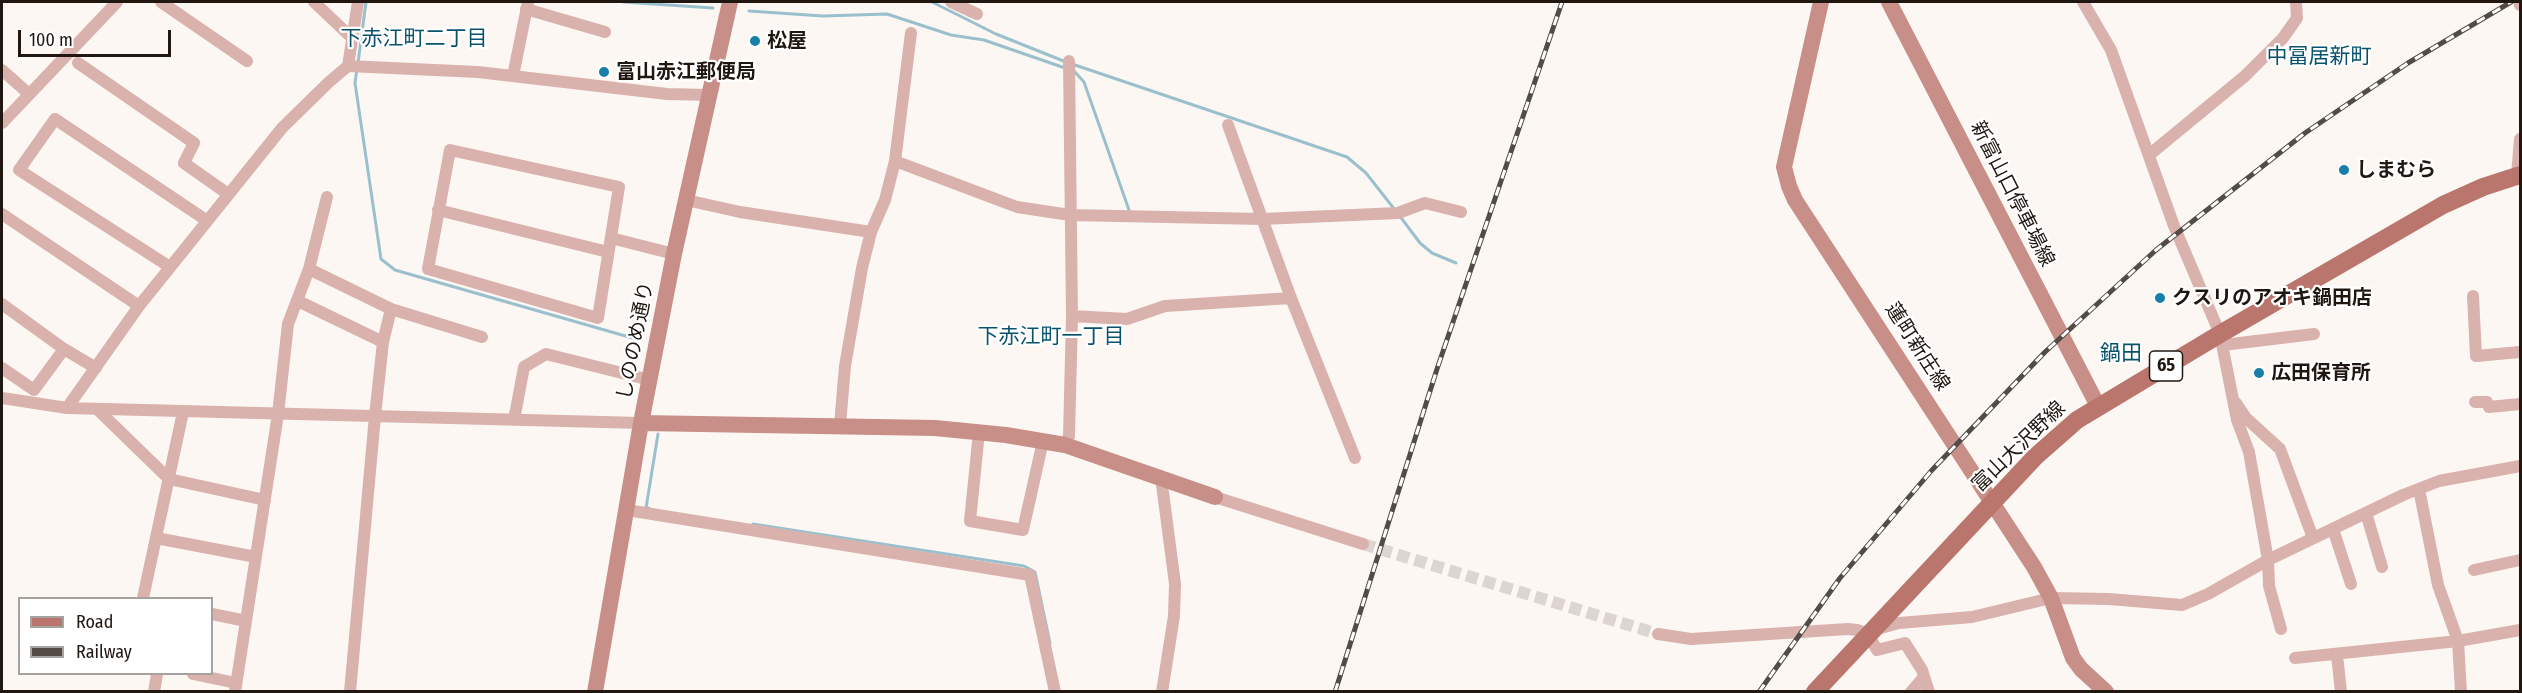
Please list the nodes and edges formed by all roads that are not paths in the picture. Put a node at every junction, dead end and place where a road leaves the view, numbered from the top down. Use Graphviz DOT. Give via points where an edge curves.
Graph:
graph roads {
  1 [pos="117,2"];
  2 [pos="161,2"];
  3 [pos="314,2"];
  4 [pos="358,2"];
  5 [pos="730,2"];
  6 [pos="951,2"];
  7 [pos="1821,2"];
  8 [pos="1889,2"];
  9 [pos="2296,2"];
  10 [pos="2088,4"];
  11 [pos="527,5"];
  12 [pos="977,14"];
  13 [pos="605,32"];
  14 [pos="911,33"];
  15 [pos="352,38"];
  16 [pos="247,61"];
  17 [pos="1069,61"];
  18 [pos="78,63"];
  19 [pos="354,66"];
  20 [pos="2,70"];
  21 [pos="513,76"];
  22 [pos="29,94"];
  23 [pos="710,95"];
  24 [pos="2,123"];
  25 [pos="1228,125"];
  26 [pos="2520,139"];
  27 [pos="2149,155"];
  28 [pos="895,161"];
  29 [pos="2519,175"];
  30 [pos="228,194"];
  31 [pos="327,197"];
  32 [pos="686,200"];
  33 [pos="438,210"];
  34 [pos="1461,212"];
  35 [pos="2,214"];
  36 [pos="1070,215"];
  37 [pos="1262,219"];
  38 [pos="206,220"];
  39 [pos="871,232"];
  40 [pos="611,238"];
  41 [pos="608,252"];
  42 [pos="674,254"];
  43 [pos="170,267"];
  44 [pos="309,269"];
  45 [pos="2473,296"];
  46 [pos="1291,298"];
  47 [pos="298,301"];
  48 [pos="2,304"];
  49 [pos="139,306"];
  50 [pos="392,309"];
  51 [pos="1072,316"];
  52 [pos="2313,334"];
  53 [pos="482,337"];
  54 [pos="2221,339"];
  55 [pos="383,342"];
  56 [pos="64,349"];
  57 [pos="2520,352"];
  58 [pos="2,368"];
  59 [pos="96,368"];
  60 [pos="650,380"];
  61 [pos="2,398"];
  62 [pos="2234,400"];
  63 [pos="2475,402"];
  64 [pos="2520,404"];
  65 [pos="2098,406"];
  66 [pos="67,408"];
  67 [pos="97,409"];
  68 [pos="183,412"];
  69 [pos="279,414"];
  70 [pos="375,416"];
  71 [pos="514,420"];
  72 [pos="641,423"];
  73 [pos="840,425"];
  74 [pos="979,432"];
  75 [pos="1043,441"];
  76 [pos="1065,445"];
  77 [pos="1355,458"];
  78 [pos="2520,466"];
  79 [pos="1161,477"];
  80 [pos="169,479"];
  81 [pos="2419,489"];
  82 [pos="1215,497"];
  83 [pos="265,500"];
  84 [pos="1991,504"];
  85 [pos="627,510"];
  86 [pos="2366,513"];
  87 [pos="2333,529"];
  88 [pos="156,538"];
  89 [pos="2313,538"];
  90 [pos="1363,544"];
  91 [pos="256,557"];
  92 [pos="2268,560"];
  93 [pos="2520,560"];
  94 [pos="2382,567"];
  95 [pos="2474,570"];
  96 [pos="2351,584"];
  97 [pos="142,597"];
  98 [pos="2050,598"];
  99 [pos="213,614"];
  100 [pos="246,621"];
  101 [pos="2282,629"];
  102 [pos="2520,630"];
  103 [pos="1658,634"];
  104 [pos="1868,634"];
  105 [pos="2458,641"];
  106 [pos="2337,655"];
  107 [pos="2295,658"];
  108 [pos="157,675"];
  109 [pos="196,675"];
  110 [pos="1924,677"];
  111 [pos="236,687"];
  112 [pos="154,692"];
  113 [pos="350,692"];
  114 [pos="595,692"];
  115 [pos="1055,692"];
  116 [pos="1162,692"];
  117 [pos="1815,692"];
  118 [pos="1911,692"];
  119 [pos="1929,692"];
  120 [pos="2106,692"];
  121 [pos="2341,692"];
  122 [pos="2461,692"];
  1 -- 22 [label="street"];
  2 -- 16 [label="street"];
  3 -- 15 [label="street"];
  4 -- 15 [label="street"];
  5 -- 23 [label="main road, しののめ通り"];
  6 -- 12 [label="street"];
  7 -- 84 [label="main road, 蓮町新庄線" via="1784,167 1788,186"];
  8 -- 65 [label="main road, 新富山口停車場線"];
  9 -- 27 [label="street" via="2297,18 2283,38 2245,76"];
  10 -- 27 [label="street" via="2111,50"];
  11 -- 13 [label="street"];
  11 -- 21 [label="street"];
  14 -- 28 [label="street"];
  15 -- 19 [label="street"];
  17 -- 36 [label="street"];
  18 -- 30 [label="street" via="194,143 184,163"];
  19 -- 21 [label="street"];
  19 -- 30 [label="street" via="329,81 282,128"];
  20 -- 22 [label="street"];
  21 -- 23 [label="street" via="667,94"];
  22 -- 24 [label="street"];
  23 -- 32 [label="main road, しののめ通り"];
  25 -- 37 [label="street"];
  26 -- 29 [label="street"];
  27 -- 54 [label="street"];
  28 -- 36 [label="street" via="1017,207"];
  28 -- 39 [label="street" via="885,200"];
  29 -- 54 [label="main road, 富山大沢野線 / 65" via="2443,205"];
  30 -- 38 [label="street"];
  31 -- 44 [label="street"];
  32 -- 39 [label="street"];
  32 -- 42 [label="main road, しののめ通り"];
  33 -- 40 [label="street" via="450,150 619,187"];
  33 -- 41 [label="street"];
  33 -- 41 [label="street" via="428,269 598,318"];
  34 -- 37 [label="street" via="1425,203 1398,213"];
  35 -- 49 [label="street"];
  36 -- 37 [label="street"];
  36 -- 51 [label="street"];
  37 -- 46 [label="street"];
  38 -- 43 [label="street"];
  38 -- 43 [label="street" via="55,119 19,170"];
  39 -- 73 [label="street" via="852,320"];
  40 -- 41 [label="street"];
  40 -- 42 [label="street"];
  42 -- 60 [label="main road, しののめ通り"];
  43 -- 49 [label="street"];
  44 -- 47 [label="street"];
  44 -- 50 [label="street"];
  45 -- 57 [label="street" via="2476,356"];
  46 -- 51 [label="street" via="1165,306 1127,319"];
  46 -- 77 [label="street"];
  47 -- 55 [label="street"];
  47 -- 69 [label="street" via="288,324"];
  48 -- 56 [label="street"];
  49 -- 59 [label="street"];
  50 -- 53 [label="street"];
  50 -- 55 [label="street"];
  51 -- 76 [label="street" via="1069,436"];
  52 -- 54 [label="street"];
  54 -- 62 [label="street"];
  54 -- 65 [label="main road, 富山大沢野線 / 65"];
  55 -- 70 [label="street"];
  56 -- 58 [label="street" via="34,390"];
  56 -- 59 [label="street"];
  59 -- 66 [label="street"];
  60 -- 71 [label="street" via="546,354 524,367"];
  60 -- 72 [label="main road, しののめ通り"];
  61 -- 66 [label="street"];
  62 -- 89 [label="street" via="2246,418 2280,449"];
  62 -- 92 [label="street" via="2249,452"];
  63 -- 64 [label="street" via="2487,402 2488,407"];
  65 -- 84 [label="main road, 富山大沢野線 / 65" via="2035,457"];
  66 -- 67 [label="street"];
  67 -- 68 [label="street"];
  67 -- 80 [label="street"];
  68 -- 69 [label="street"];
  68 -- 80 [label="street"];
  69 -- 70 [label="street"];
  69 -- 83 [label="street"];
  70 -- 71 [label="street"];
  70 -- 113 [label="street"];
  71 -- 72 [label="street"];
  72 -- 73 [label="main road"];
  72 -- 85 [label="main road, しののめ通り"];
  73 -- 74 [label="main road"];
  74 -- 75 [label="main road"];
  74 -- 75 [label="street" via="970,521 1023,530"];
  75 -- 76 [label="main road"];
  76 -- 79 [label="main road"];
  78 -- 81 [label="street" via="2439,481"];
  79 -- 82 [label="main road"];
  79 -- 116 [label="street" via="1175,584"];
  80 -- 83 [label="street"];
  80 -- 88 [label="street"];
  81 -- 86 [label="street"];
  81 -- 105 [label="street" via="2438,585"];
  82 -- 90 [label="street"];
  83 -- 91 [label="street"];
  84 -- 98 [label="main road, 蓮町新庄線"];
  84 -- 104 [label="main road, 富山大沢野線 / 65"];
  85 -- 114 [label="main road, しののめ通り"];
  85 -- 115 [label="street" via="1030,575"];
  86 -- 87 [label="street"];
  86 -- 94 [label="street"];
  87 -- 89 [label="street"];
  87 -- 96 [label="street"];
  88 -- 91 [label="street"];
  88 -- 97 [label="street"];
  89 -- 92 [label="street"];
  91 -- 100 [label="street"];
  92 -- 98 [label="street" via="2182,606"];
  92 -- 101 [label="street" via="2269,586"];
  93 -- 95 [label="street"];
  98 -- 104 [label="street" via="1972,617 1886,625"];
  98 -- 120 [label="main road, 蓮町新庄線" via="2073,658"];
  99 -- 100 [label="street"];
  100 -- 111 [label="street"];
  102 -- 105 [label="street"];
  103 -- 104 [label="street" via="1691,639 1848,629"];
  104 -- 110 [label="street" via="1877,650 1905,643"];
  104 -- 117 [label="main road, 富山大沢野線 / 65"];
  105 -- 106 [label="street"];
  105 -- 122 [label="street"];
  106 -- 107 [label="street"];
  106 -- 121 [label="street"];
  108 -- 112 [label="street"];
  109 -- 111 [label="street"];
  110 -- 118 [label="street"];
  110 -- 119 [label="street"];
}
